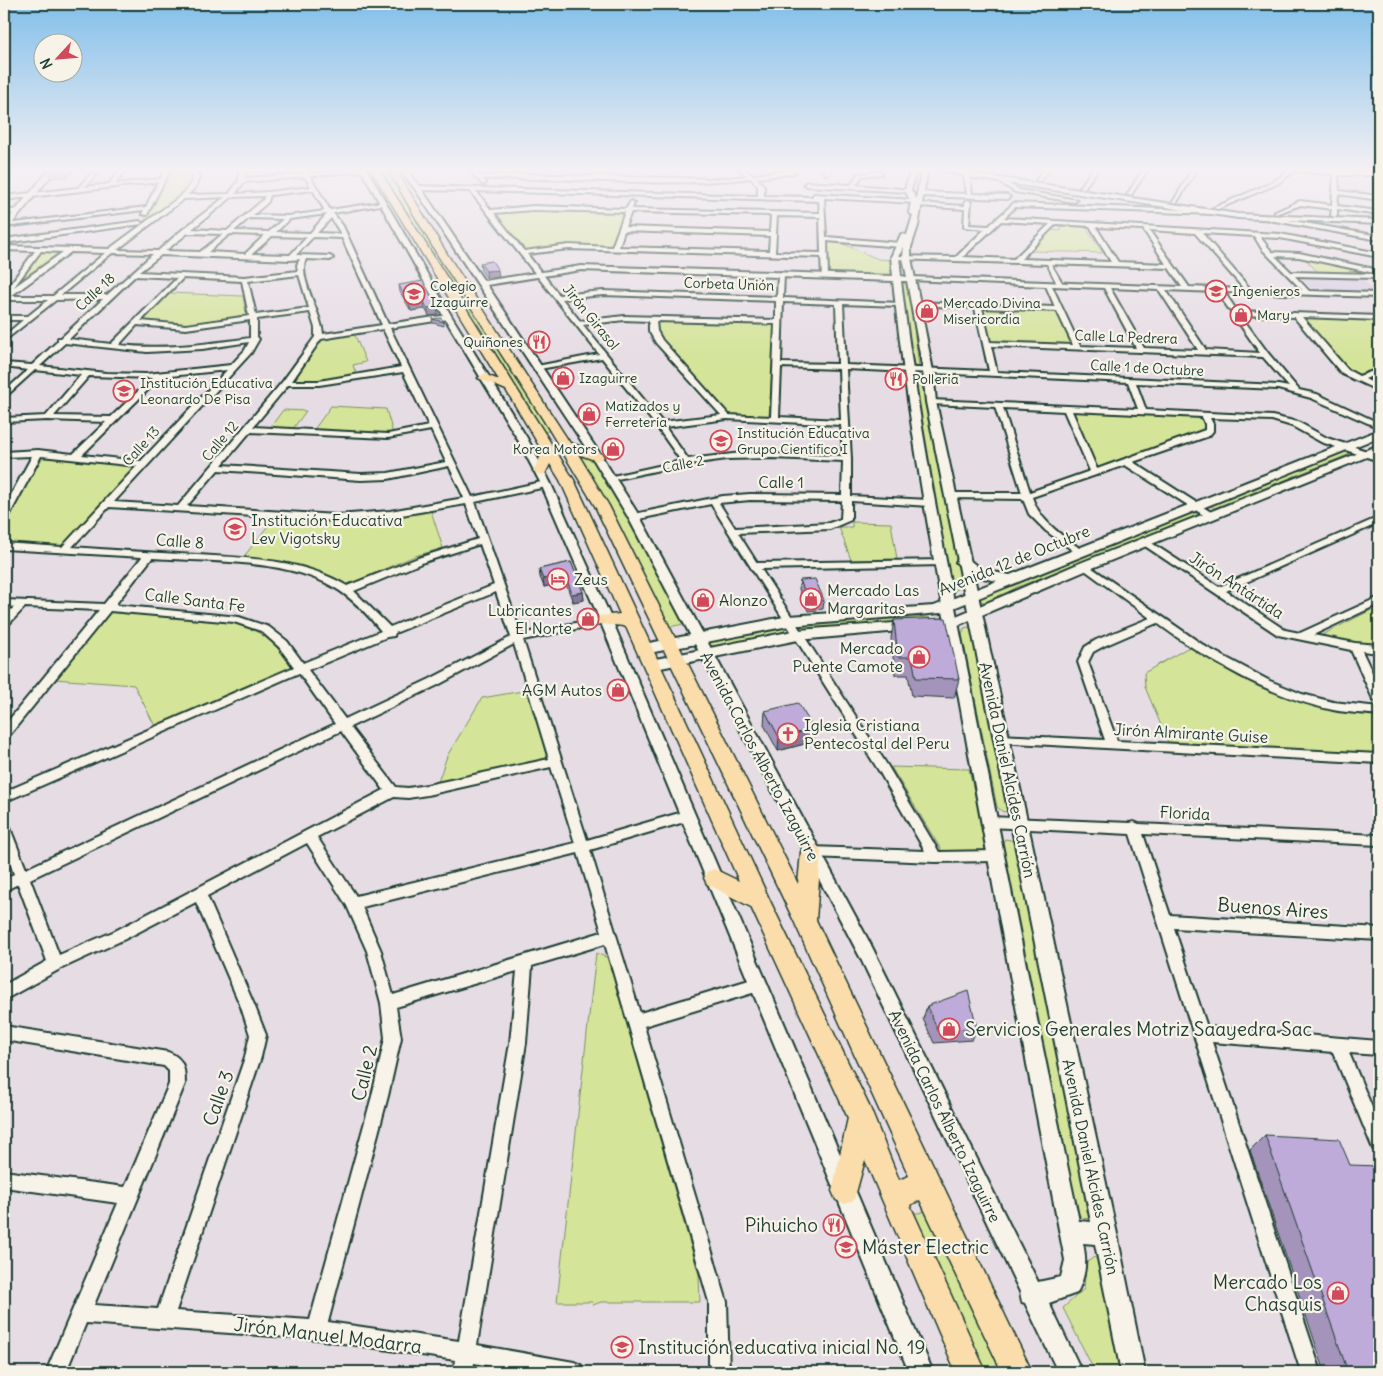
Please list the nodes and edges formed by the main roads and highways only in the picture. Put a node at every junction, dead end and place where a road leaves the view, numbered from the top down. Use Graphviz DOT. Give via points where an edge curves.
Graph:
graph roads {
  1 [pos="413,232"];
  2 [pos="429,232"];
  3 [pos="443,256"];
  4 [pos="429,259"];
  5 [pos="484,378"];
  6 [pos="544,380"];
  7 [pos="510,388"];
  8 [pos="533,393"];
  9 [pos="1379,433"];
  10 [pos="559,443"];
  11 [pos="1379,448"];
  12 [pos="597,457"];
  13 [pos="543,478"];
  14 [pos="602,506"];
  15 [pos="580,510"];
  16 [pos="963,562"];
  17 [pos="1012,578"];
  18 [pos="605,620"];
  19 [pos="632,622"];
  20 [pos="673,651"];
  21 [pos="648,657"];
  22 [pos="810,852"];
  23 [pos="714,878"];
  24 [pos="759,901"];
  25 [pos="806,921"];
  26 [pos="861,1117"];
  27 [pos="924,1179"];
  28 [pos="845,1191"];
  29 [pos="891,1193"];
  30 [pos="971,1372"];
  31 [pos="1017,1372"];
  1 -- 4 [label="main road"];
  2 -- 3 [label="main road, Avenida Carlos Alberto Izaguirre"];
  3 -- 4 [label="main road"];
  3 -- 8 [label="main road, Avenida Carlos Alberto Izaguirre"];
  4 -- 7 [label="main road"];
  5 -- 7 [label="main road"];
  6 -- 8 [label="main road"];
  7 -- 10 [label="main road" via="540,435"];
  8 -- 10 [label="main road, Avenida Carlos Alberto Izaguirre"];
  9 -- 17 [label="main road, Avenida 12 de Octubre"];
  10 -- 12 [label="main road"];
  10 -- 13 [label="main road"];
  10 -- 14 [label="main road, Avenida Carlos Alberto Izaguirre"];
  10 -- 15 [label="main road, Avenida Carlos Alberto Izaguirre" via="567,480"];
  11 -- 20 [label="main road, Avenida 12 de Octubre" via="951,623 798,635 705,653"];
  14 -- 15 [label="main road" via="587,505"];
  14 -- 20 [label="main road, Avenida Carlos Alberto Izaguirre"];
  15 -- 19 [label="main road, Avenida Carlos Alberto Izaguirre"];
  16 -- 17 [label="main road" via="978,573 994,578"];
  17 -- 20 [label="main road, Avenida 12 de Octubre" via="949,606 926,612 789,621 697,637"];
  18 -- 19 [label="main road"];
  19 -- 21 [label="main road, Avenida Carlos Alberto Izaguirre"];
  20 -- 21 [label="main road, Avenida 12 de Octubre"];
  20 -- 25 [label="main road, Avenida Carlos Alberto Izaguirre"];
  21 -- 24 [label="main road, Avenida Carlos Alberto Izaguirre"];
  22 -- 25 [label="main road"];
  23 -- 24 [label="main road"];
  24 -- 26 [label="main road, Avenida Carlos Alberto Izaguirre"];
  25 -- 27 [label="main road, Avenida Carlos Alberto Izaguirre"];
  26 -- 28 [label="main road"];
  26 -- 29 [label="main road, Avenida Carlos Alberto Izaguirre"];
  27 -- 29 [label="main road" via="917,1189 906,1194"];
  27 -- 31 [label="main road, Avenida Carlos Alberto Izaguirre"];
  29 -- 30 [label="main road, Avenida Carlos Alberto Izaguirre"];
}
